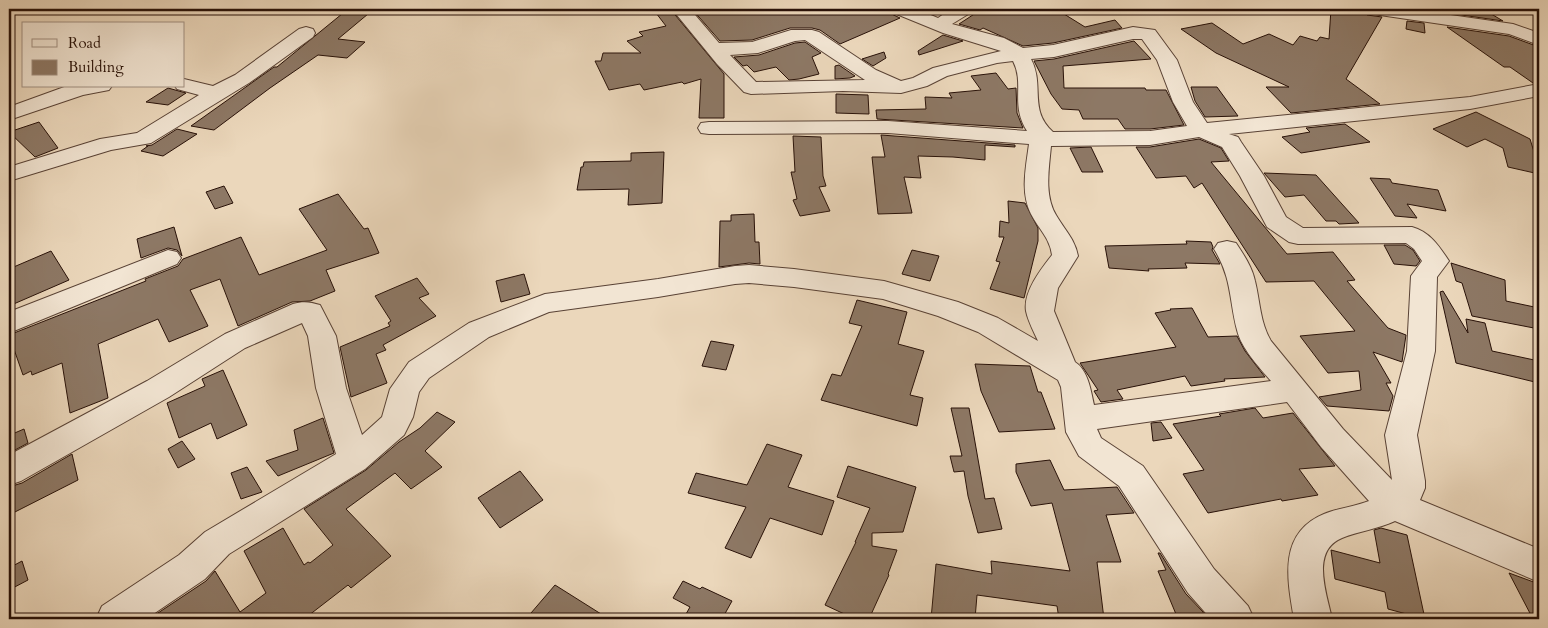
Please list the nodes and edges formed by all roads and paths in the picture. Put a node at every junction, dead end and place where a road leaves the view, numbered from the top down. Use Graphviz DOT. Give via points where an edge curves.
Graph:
graph roads {
  1 [pos="681,9"];
  2 [pos="900,9"];
  3 [pos="964,9"];
  4 [pos="1373,9"];
  5 [pos="940,25"];
  6 [pos="306,33"];
  7 [pos="1539,39"];
  8 [pos="714,48"];
  9 [pos="1019,54"];
  10 [pos="185,85"];
  11 [pos="892,86"];
  12 [pos="87,88"];
  13 [pos="1539,90"];
  14 [pos="216,93"];
  15 [pos="9,114"];
  16 [pos="709,128"];
  17 [pos="1201,130"];
  18 [pos="1047,138"];
  19 [pos="9,174"];
  20 [pos="1227,249"];
  21 [pos="168,258"];
  22 [pos="9,323"];
  23 [pos="1062,367"];
  24 [pos="1294,390"];
  25 [pos="1079,419"];
  26 [pos="354,460"];
  27 [pos="9,471"];
  28 [pos="1394,505"];
  29 [pos="1539,566"];
  30 [pos="116,619"];
  31 [pos="1235,619"];
  32 [pos="1313,619"];
  1 -- 8 [label="street"];
  2 -- 5 [label="street"];
  3 -- 5 [label="street"];
  4 -- 7 [label="street" via="1512,29"];
  5 -- 9 [label="street" via="997,42"];
  6 -- 14 [label="street" via="242,79"];
  8 -- 11 [label="street" via="758,47 805,34"];
  8 -- 11 [label="street" via="752,88"];
  9 -- 11 [label="street" via="940,72 909,86"];
  9 -- 17 [label="street" via="1054,51 1133,33 1148,34 1167,60 1183,102"];
  9 -- 18 [label="street" via="1027,77 1028,115 1038,132"];
  10 -- 14 [label="street"];
  12 -- 15 [label="street"];
  13 -- 17 [label="street" via="1470,103"];
  14 -- 19 [label="street" via="143,138 108,144"];
  16 -- 18 [label="street" via="888,127"];
  17 -- 18 [label="street" via="1150,138"];
  17 -- 28 [label="street" via="1230,142 1276,222 1298,236 1412,235 1423,243 1436,261 1424,276 1421,351 1401,435 1400,444 1410,485 1406,495"];
  18 -- 23 [label="street" via="1040,144 1039,204 1063,242 1065,256 1042,293 1040,311"];
  20 -- 24 [label="street" via="1242,280 1251,332"];
  21 -- 22 [label="street"];
  23 -- 25 [label="street" via="1070,374 1076,387"];
  23 -- 26 [label="street" via="948,308 884,290 794,278 735,275 545,304 479,330 419,370 405,389 394,426"];
  24 -- 25 [label="street"];
  24 -- 28 [label="street" via="1332,438"];
  25 -- 31 [label="street" via="1090,447 1131,476 1201,581"];
  26 -- 27 [label="street" via="331,388 322,336 310,312 303,312 235,341 158,389"];
  26 -- 30 [label="street" via="217,542 192,567"];
  28 -- 29 [label="street"];
  28 -- 32 [label="street" via="1323,530 1311,544 1305,556 1305,576"];
}
